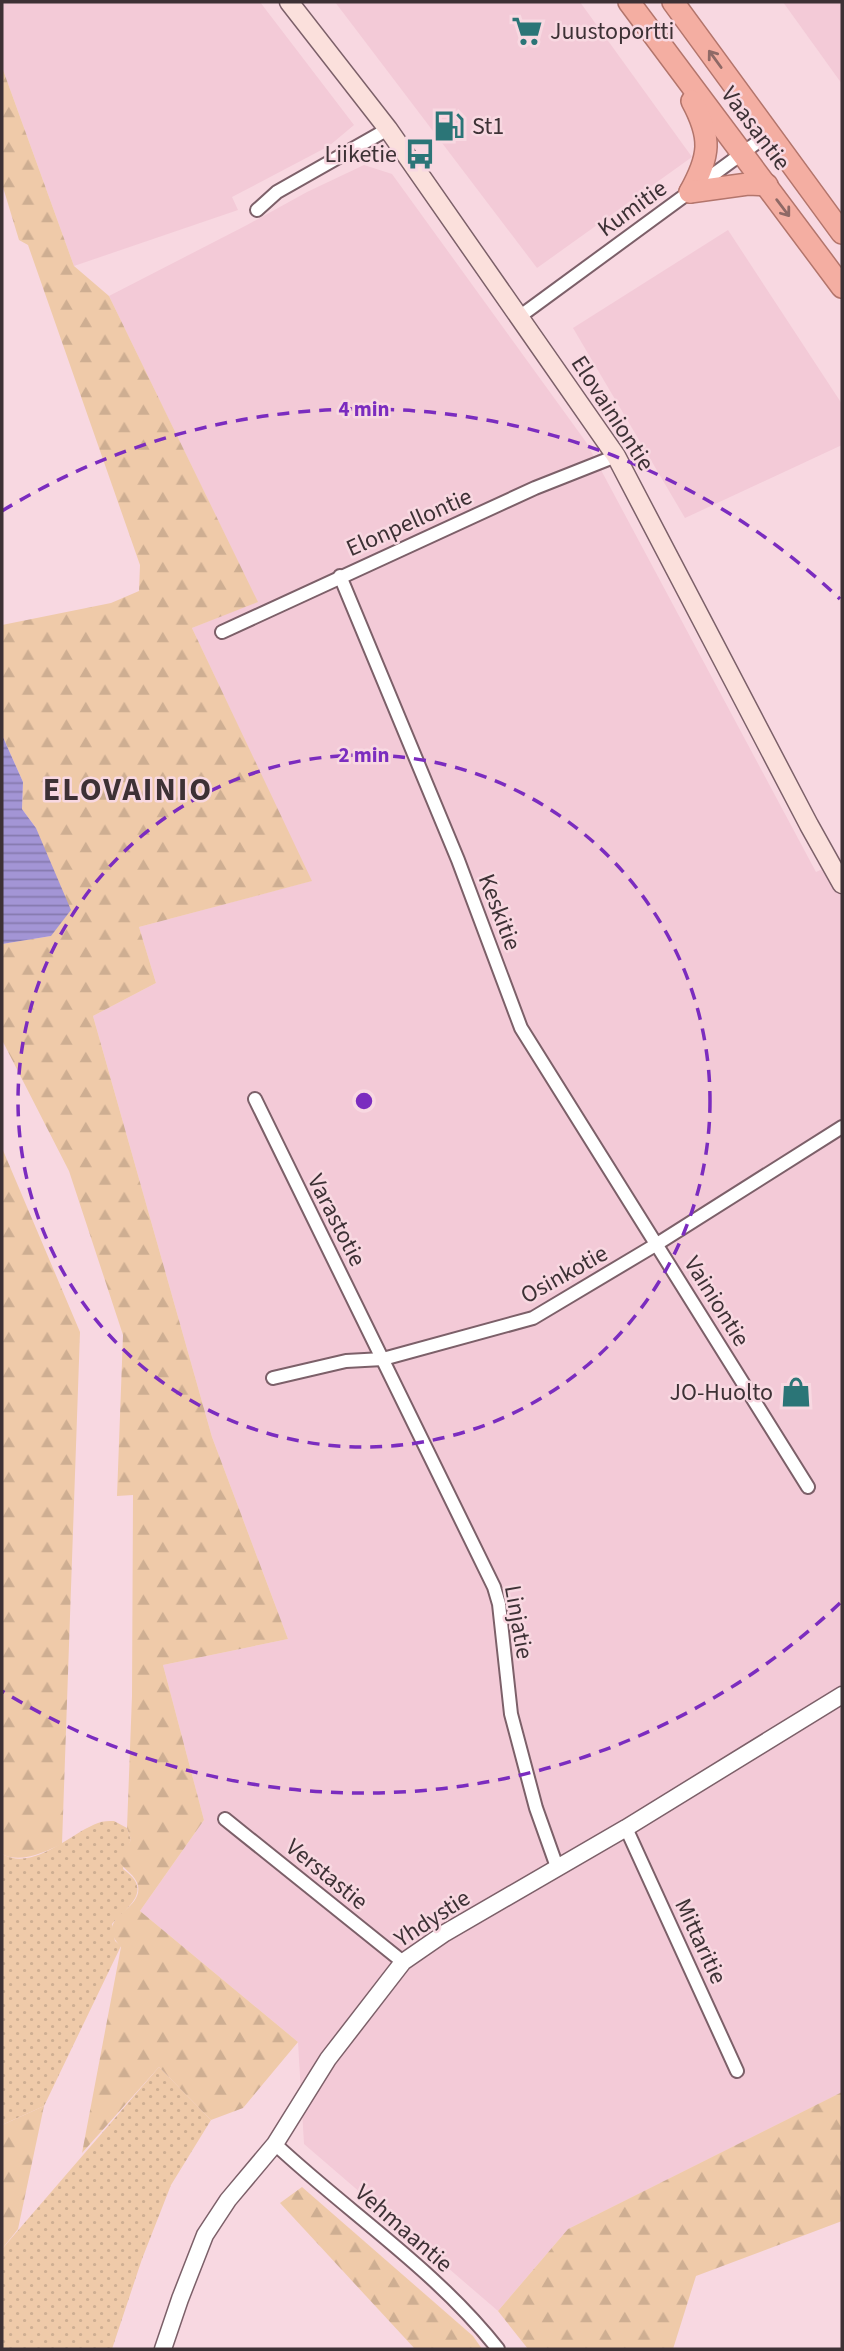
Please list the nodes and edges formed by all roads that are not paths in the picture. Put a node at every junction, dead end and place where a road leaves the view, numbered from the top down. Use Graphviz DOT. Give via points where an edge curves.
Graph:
graph roads {
  1 [pos="289,2"];
  2 [pos="629,2"];
  3 [pos="673,2"];
  4 [pos="668,56"];
  5 [pos="388,129"];
  6 [pos="770,133"];
  7 [pos="743,153"];
  8 [pos="767,185"];
  9 [pos="690,192"];
  10 [pos="257,210"];
  11 [pos="842,233"];
  12 [pos="842,287"];
  13 [pos="519,317"];
  14 [pos="616,456"];
  15 [pos="340,576"];
  16 [pos="222,632"];
  17 [pos="842,884"];
  18 [pos="255,1099"];
  19 [pos="842,1126"];
  20 [pos="657,1244"];
  21 [pos="383,1359"];
  22 [pos="273,1378"];
  23 [pos="808,1487"];
  24 [pos="842,1695"];
  25 [pos="225,1819"];
  26 [pos="626,1828"];
  27 [pos="557,1867"];
  28 [pos="403,1962"];
  29 [pos="737,2071"];
  30 [pos="275,2144"];
  31 [pos="163,2349"];
  32 [pos="498,2349"];
  1 -- 5 [label="main road, Elovainiontie"];
  2 -- 4 [label="highway, Vaasantie"];
  6 -- 3 [label="highway, Vaasantie, one-way"];
  4 -- 7 [label="highway, Vaasantie"];
  4 -- 9 [label="highway" via="705,131 704,166"];
  5 -- 10 [label="street" via="277,192"];
  5 -- 13 [label="main road, Elovainiontie"];
  6 -- 7 [label="street, Kumitie"];
  6 -- 11 [label="highway, Vaasantie"];
  7 -- 8 [label="highway, Vaasantie"];
  7 -- 9 [label="street, Kumitie"];
  8 -- 9 [label="highway"];
  8 -- 12 [label="highway, Vaasantie, one-way"];
  9 -- 13 [label="street, Kumitie"];
  13 -- 14 [label="main road, Elovainiontie"];
  14 -- 15 [label="street, Elonpellontie"];
  14 -- 17 [label="main road, Elovainiontie"];
  15 -- 16 [label="street, Elonpellontie"];
  15 -- 20 [label="street, Keskitie" via="458,860 521,1028"];
  18 -- 21 [label="street, Varastotie"];
  19 -- 20 [label="street, Osinkotie"];
  20 -- 21 [label="street, Osinkotie" via="533,1318"];
  20 -- 23 [label="street, Vainiontie"];
  21 -- 22 [label="street, Osinkotie" via="346,1361"];
  21 -- 27 [label="street, Linjatie" via="494,1587 513,1725"];
  24 -- 26 [label="street, Yhdystie"];
  25 -- 28 [label="street, Verstastie"];
  26 -- 27 [label="street, Yhdystie"];
  26 -- 29 [label="street, Mittaritie"];
  27 -- 28 [label="street, Yhdystie"];
  28 -- 30 [label="street, Yhdystie" via="328,2059"];
  30 -- 31 [label="street, Yhdystie" via="205,2235"];
  30 -- 32 [label="street, Vehmaantie" via="478,2322"];
}
